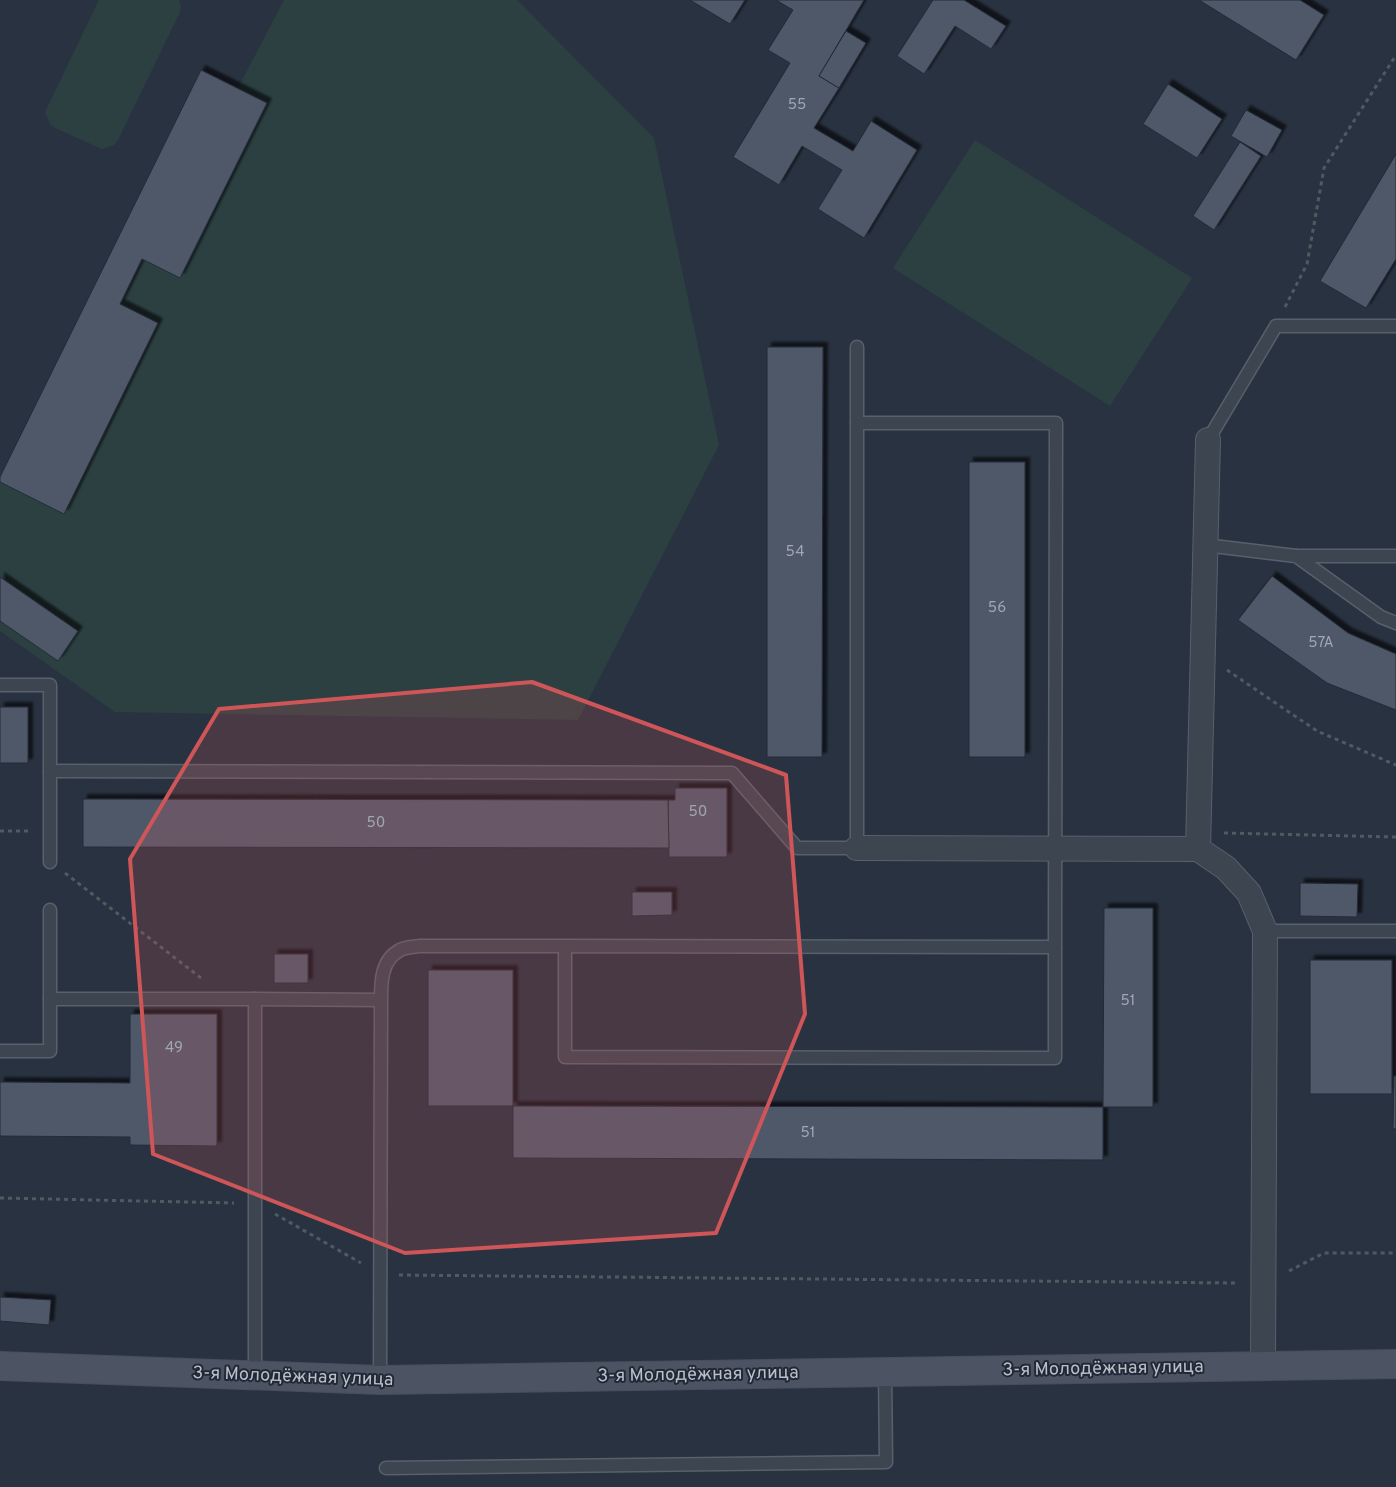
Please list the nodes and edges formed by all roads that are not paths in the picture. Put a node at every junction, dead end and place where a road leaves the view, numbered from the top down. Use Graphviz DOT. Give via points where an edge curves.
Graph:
graph roads {
  1 [pos="1394,322"];
  2 [pos="857,347"];
  3 [pos="857,423"];
  4 [pos="1208,440"];
  5 [pos="1205,545"];
  6 [pos="1296,556"];
  7 [pos="1396,556"];
  8 [pos="1396,622"];
  9 [pos="0,685"];
  10 [pos="50,772"];
  11 [pos="1199,841"];
  12 [pos="857,848"];
  13 [pos="1055,848"];
  14 [pos="50,862"];
  15 [pos="50,910"];
  16 [pos="1265,931"];
  17 [pos="1396,931"];
  18 [pos="565,946"];
  19 [pos="1055,947"];
  20 [pos="50,999"];
  21 [pos="255,999"];
  22 [pos="381,1000"];
  23 [pos="0,1051"];
  24 [pos="1396,1364"];
  25 [pos="0,1366"];
  26 [pos="1263,1366"];
  27 [pos="885,1372"];
  28 [pos="255,1376"];
  29 [pos="380,1380"];
  30 [pos="386,1468"];
  1 -- 4 [label="lane" via="1276,326"];
  2 -- 3 [label="lane"];
  3 -- 12 [label="lane"];
  3 -- 13 [label="lane" via="1056,423"];
  4 -- 5 [label="street"];
  5 -- 6 [label="lane"];
  5 -- 11 [label="street"];
  6 -- 7 [label="lane"];
  6 -- 8 [label="lane" via="1380,617"];
  9 -- 10 [label="lane" via="50,685"];
  10 -- 12 [label="lane" via="732,773 796,848"];
  10 -- 14 [label="lane"];
  11 -- 13 [label="street"];
  11 -- 16 [label="street" via="1249,893"];
  12 -- 13 [label="street"];
  13 -- 19 [label="lane"];
  15 -- 20 [label="lane"];
  16 -- 17 [label="lane"];
  16 -- 26 [label="street"];
  18 -- 19 [label="lane"];
  18 -- 19 [label="lane" via="565,1057 1055,1058"];
  18 -- 22 [label="lane" via="420,946 400,950 386,963 381,980"];
  20 -- 21 [label="lane"];
  20 -- 23 [label="lane" via="50,1051"];
  21 -- 22 [label="lane"];
  21 -- 28 [label="lane"];
  22 -- 29 [label="lane"];
  24 -- 26 [label="main road, 3-я Молодёжная улица"];
  25 -- 28 [label="main road, 3-я Молодёжная улица"];
  26 -- 27 [label="main road, 3-я Молодёжная улица"];
  27 -- 29 [label="main road, 3-я Молодёжная улица"];
  27 -- 30 [label="lane" via="886,1462"];
  28 -- 29 [label="main road, 3-я Молодёжная улица"];
}
